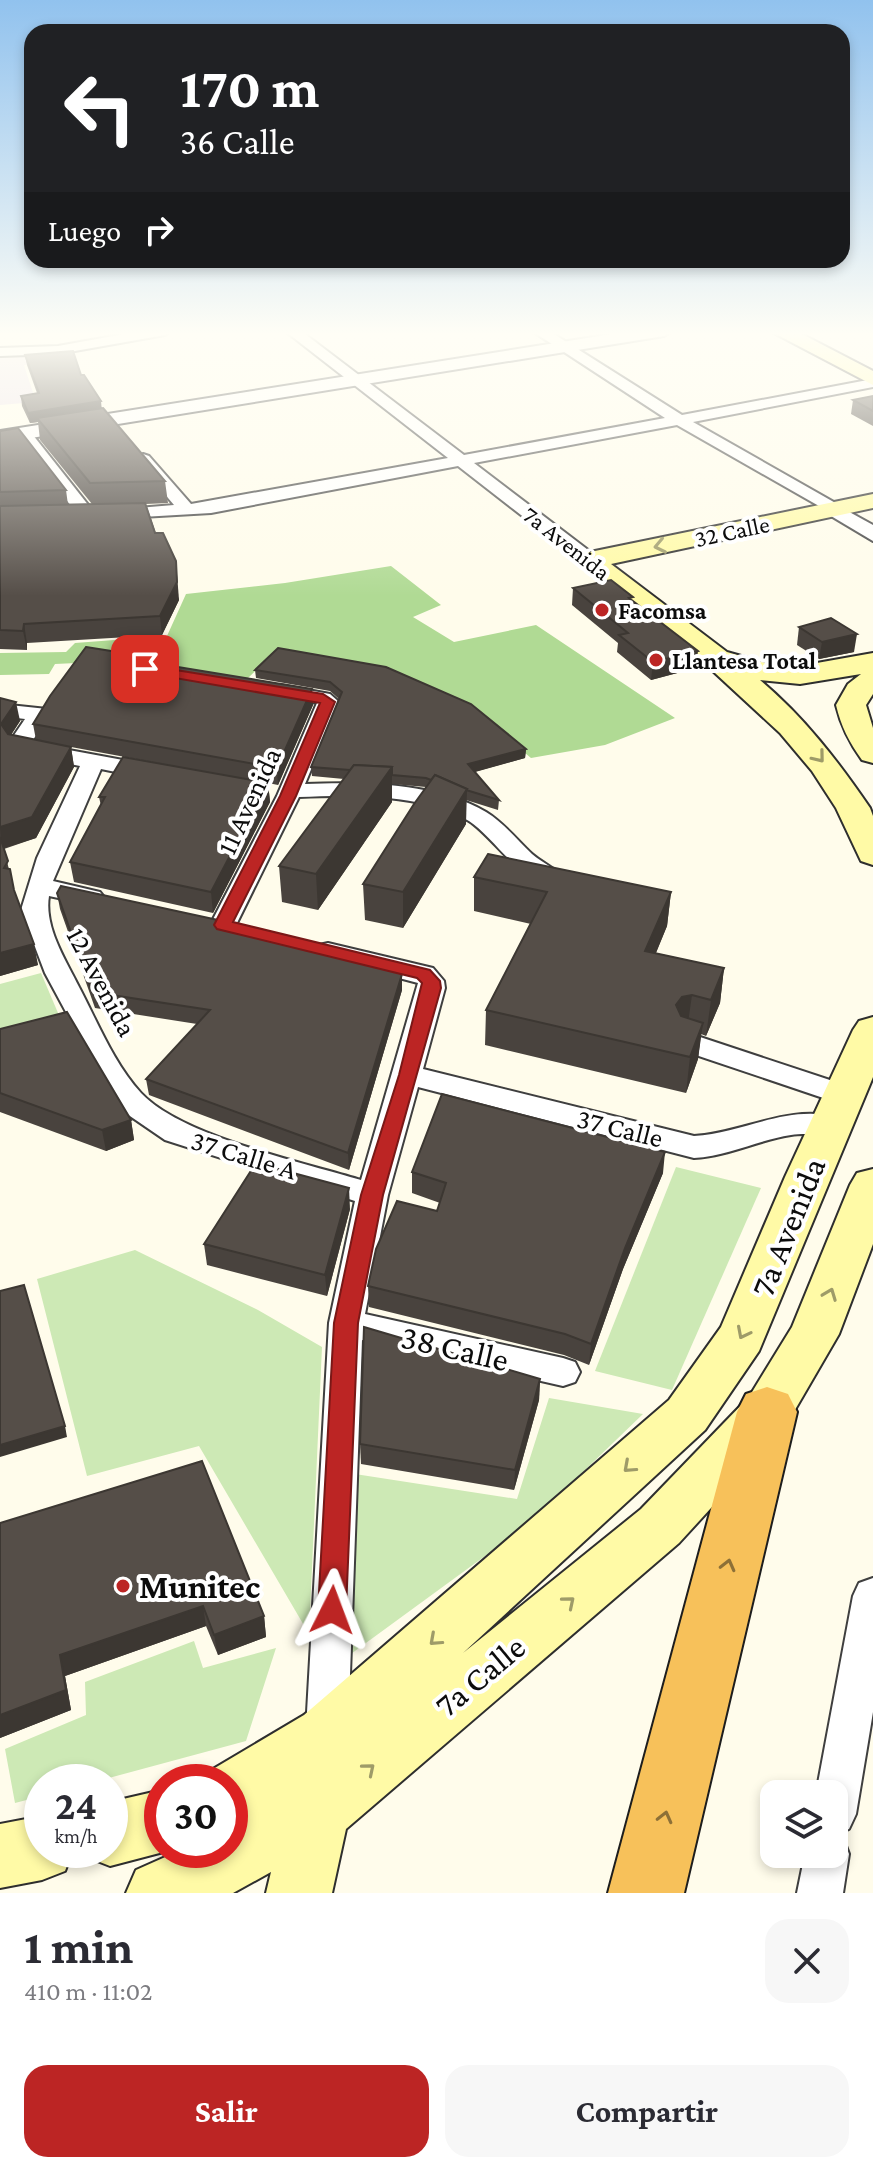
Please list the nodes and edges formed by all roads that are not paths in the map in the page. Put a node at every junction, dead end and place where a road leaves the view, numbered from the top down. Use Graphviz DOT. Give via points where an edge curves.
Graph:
graph roads {
  1 [pos="175,419"];
  2 [pos="408,419"];
  3 [pos="676,419"];
  4 [pos="678,419"];
  5 [pos="119,431"];
  6 [pos="23,433"];
  7 [pos="0,437"];
  8 [pos="460,460"];
  9 [pos="873,501"];
  10 [pos="833,509"];
  11 [pos="188,511"];
  12 [pos="87,515"];
  13 [pos="59,516"];
  14 [pos="873,534"];
  15 [pos="590,560"];
  16 [pos="706,653"];
  17 [pos="873,662"];
  18 [pos="873,679"];
  19 [pos="264,688"];
  20 [pos="862,700"];
  21 [pos="0,710"];
  22 [pos="779,714"];
  23 [pos="873,746"];
  24 [pos="873,753"];
  25 [pos="93,762"];
  26 [pos="168,775"];
  27 [pos="258,791"];
  28 [pos="289,793"];
  29 [pos="873,854"];
  30 [pos="39,886"];
  31 [pos="576,890"];
  32 [pos="116,903"];
  33 [pos="192,919"];
  34 [pos="223,925"];
  35 [pos="254,933"];
  36 [pos="300,944"];
  37 [pos="873,1030"];
  38 [pos="688,1042"];
  39 [pos="409,1075"];
  40 [pos="127,1096"];
  41 [pos="837,1110"];
  42 [pos="873,1185"];
  43 [pos="372,1195"];
  44 [pos="346,1323"];
  45 [pos="563,1372"];
  46 [pos="767,1412"];
  47 [pos="687,1415"];
  48 [pos="873,1596"];
  49 [pos="861,1736"];
  50 [pos="326,1737"];
  51 [pos="846,1780"];
  52 [pos="248,1783"];
  53 [pos="318,1811"];
  54 [pos="24,1851"];
  55 [pos="0,1856"];
  56 [pos="824,1868"];
  57 [pos="159,1893"];
  58 [pos="299,1893"];
  59 [pos="646,1893"];
  60 [pos="820,1893"];
  1 -- 5 [label="street"];
  2 -- 8 [label="street, 7a Avenida"];
  3 -- 8 [label="street"];
  4 -- 10 [label="street"];
  5 -- 6 [label="street"];
  5 -- 11 [label="street"];
  6 -- 7 [label="street"];
  6 -- 12 [label="street"];
  8 -- 11 [label="street"];
  8 -- 15 [label="street, 7a Avenida"];
  9 -- 10 [label="main road, 32 Calle"];
  10 -- 14 [label="street"];
  10 -- 15 [label="main road, 32 Calle, one-way"];
  11 -- 12 [label="street"];
  12 -- 13 [label="street"];
  15 -- 16 [label="main road, 7a Avenida"];
  16 -- 17 [label="main road" via="792,678"];
  16 -- 22 [label="main road, 7a Avenida"];
  18 -- 20 [label="main road" via="859,690"];
  19 -- 28 [label="street, 11 Avenida" via="328,702"];
  20 -- 22 [label="main road" via="804,692 783,699"];
  20 -- 23 [label="main road"];
  20 -- 24 [label="main road" via="857,728"];
  21 -- 25 [label="street" via="39,714 19,744 22,748"];
  22 -- 29 [label="main road, 7a Avenida, one-way" via="822,758 862,822"];
  25 -- 26 [label="street"];
  25 -- 30 [label="street, 12 Avenida"];
  27 -- 28 [label="street"];
  28 -- 31 [label="street" via="377,792 465,809 526,864"];
  28 -- 34 [label="street, 11 Avenida"];
  30 -- 32 [label="street"];
  30 -- 40 [label="street, 12 Avenida" via="33,911 43,945"];
  33 -- 34 [label="street"];
  34 -- 35 [label="street"];
  36 -- 39 [label="street" via="424,974 431,981"];
  37 -- 41 [label="main road, 7a Avenida"];
  38 -- 41 [label="street"];
  39 -- 41 [label="street, 37 Calle" via="694,1147 732,1144"];
  39 -- 43 [label="street"];
  40 -- 43 [label="street, 37 Calle A" via="176,1133"];
  41 -- 47 [label="main road, 7a Avenida, one-way" via="742,1337"];
  46 -- 42 [label="main road, one-way" via="814,1334"];
  43 -- 44 [label="street"];
  44 -- 45 [label="street, 38 Calle"];
  44 -- 50 [label="street"];
  53 -- 46 [label="main road, 7a Calle, one-way" via="660,1526"];
  59 -- 46 [label="highway, one-way"];
  47 -- 50 [label="main road, 7a Calle, one-way"];
  48 -- 49 [label="street"];
  49 -- 51 [label="street"];
  50 -- 52 [label="main road, 7a Calle"];
  50 -- 53 [label="main road"];
  53 -- 57 [label="main road, 7a Calle"];
  53 -- 58 [label="main road"];
  54 -- 55 [label="main road"];
  56 -- 60 [label="street"];
}
